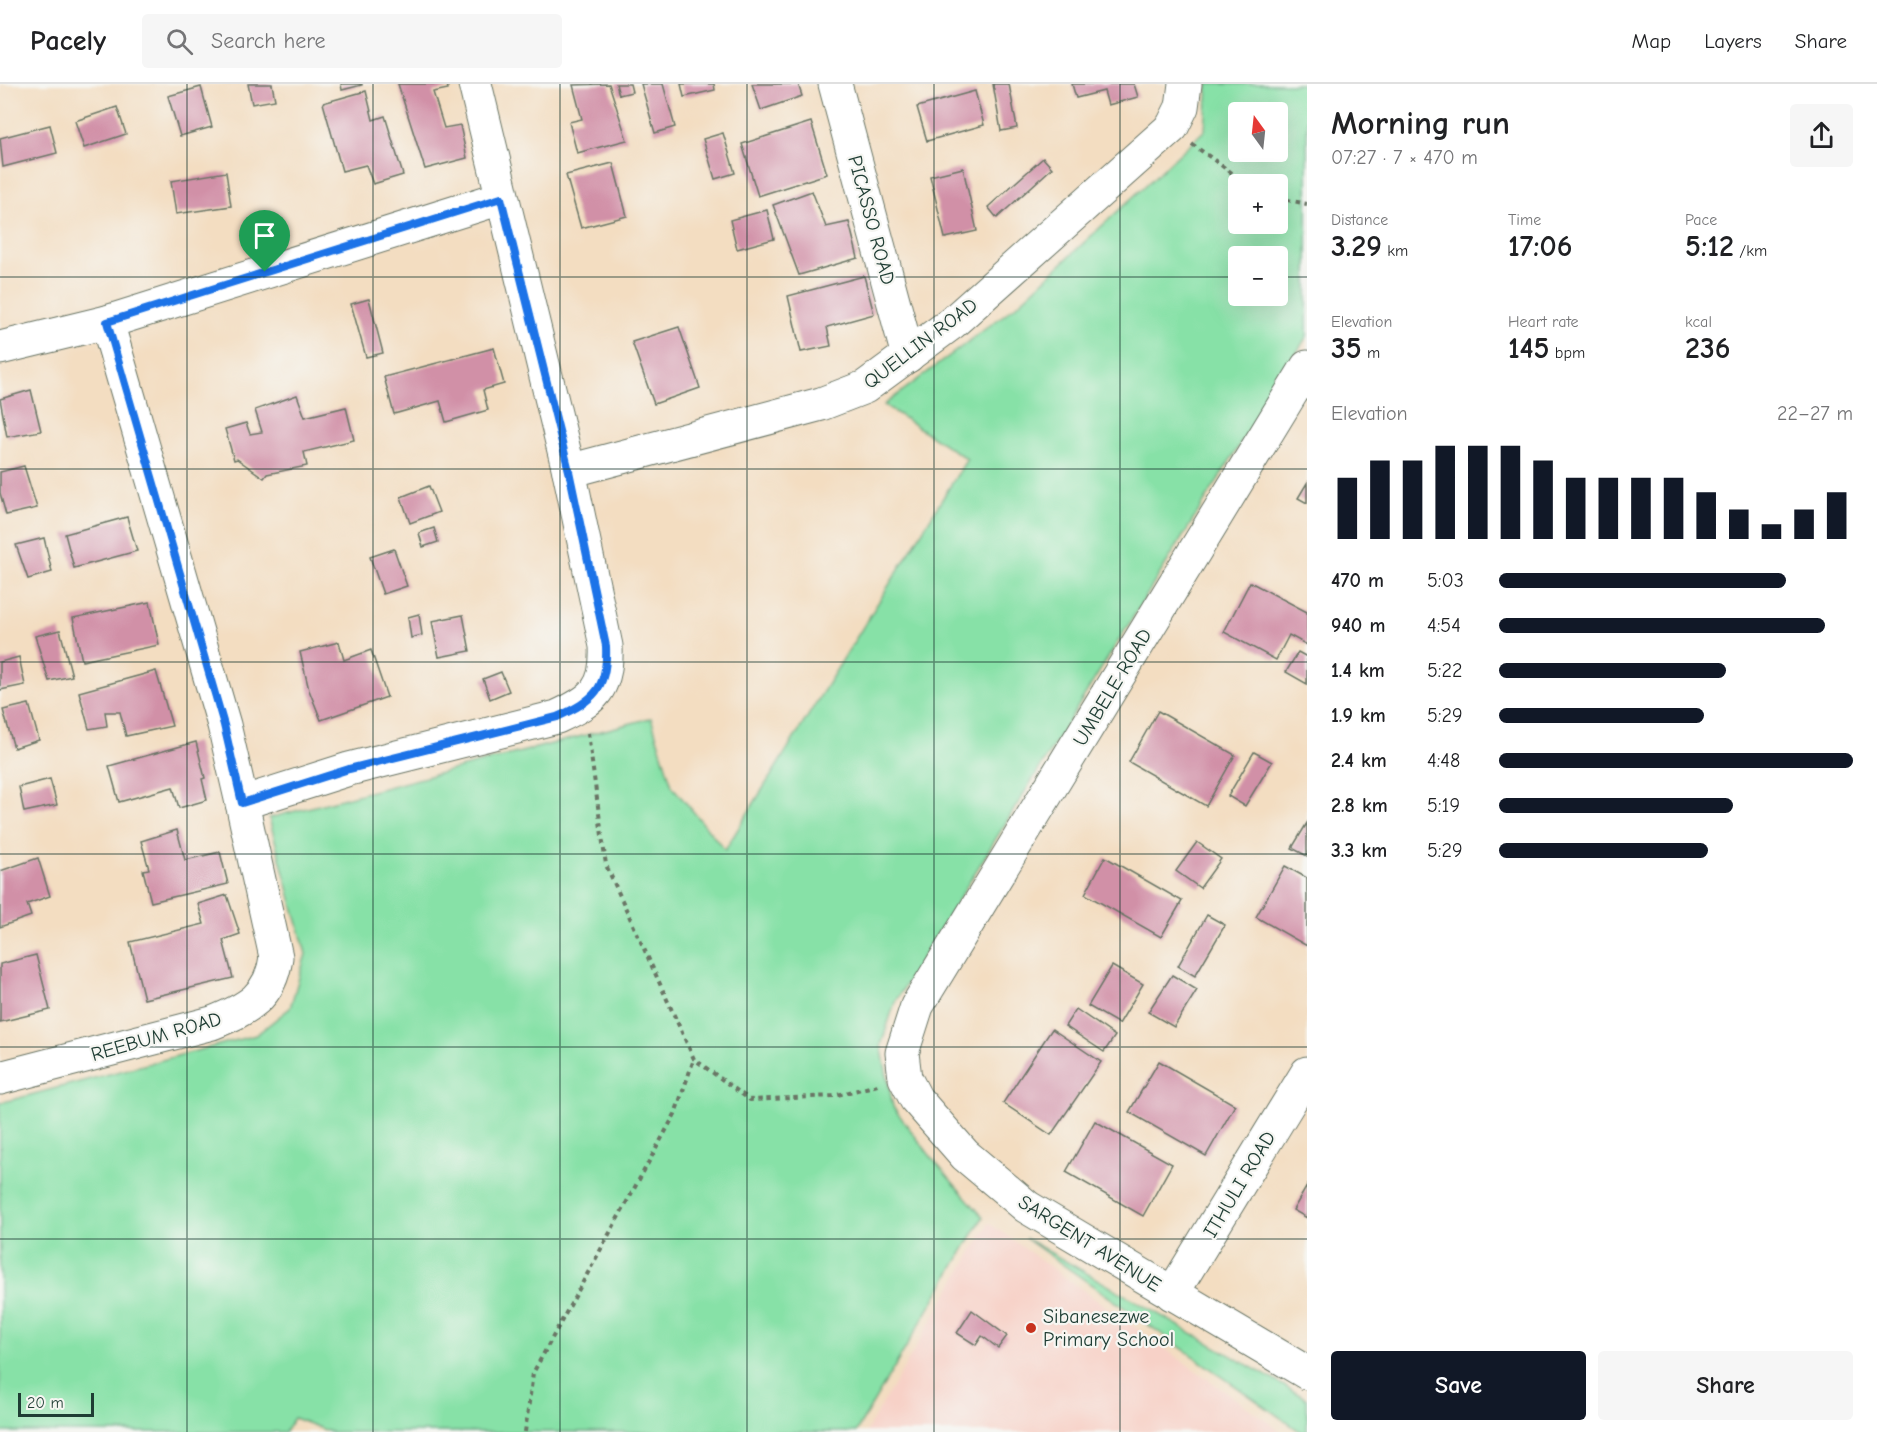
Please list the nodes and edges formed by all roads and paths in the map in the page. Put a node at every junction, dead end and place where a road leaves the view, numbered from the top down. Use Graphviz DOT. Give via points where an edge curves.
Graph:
graph roads {
  1 [pos="475,84"];
  2 [pos="835,84"];
  3 [pos="1185,84"];
  4 [pos="1172,127"];
  5 [pos="1232,174"];
  6 [pos="501,198"];
  7 [pos="1288,200"];
  8 [pos="1307,204"];
  9 [pos="107,322"];
  10 [pos="0,348"];
  11 [pos="908,356"];
  12 [pos="1307,367"];
  13 [pos="569,471"];
  14 [pos="584,705"];
  15 [pos="242,803"];
  16 [pos="916,1006"];
  17 [pos="694,1059"];
  18 [pos="1307,1073"];
  19 [pos="0,1078"];
  20 [pos="905,1078"];
  21 [pos="1172,1294"];
  22 [pos="1307,1373"];
  23 [pos="525,1432"];
  1 -- 6 [label="street"];
  2 -- 11 [label="street, PICASSO ROAD"];
  3 -- 4 [label="street, QUELLIN ROAD" via="1182,107"];
  4 -- 5 [label="path"];
  4 -- 11 [label="street, QUELLIN ROAD" via="952,323"];
  6 -- 9 [label="street"];
  6 -- 13 [label="street"];
  7 -- 8 [label="path"];
  9 -- 10 [label="street"];
  9 -- 15 [label="street, REEBUM ROAD" via="224,725"];
  11 -- 13 [label="street, QUELLIN ROAD" via="844,397"];
  12 -- 16 [label="street, UMBELE ROAD"];
  13 -- 14 [label="street" via="606,646 607,669 602,686"];
  14 -- 15 [label="street" via="557,717 349,769"];
  14 -- 17 [label="path" via="606,865"];
  15 -- 19 [label="street, REEBUM ROAD" via="276,957 274,978 258,997 237,1013 212,1023"];
  16 -- 20 [label="street, SARGENT AVENUE" via="902,1053"];
  17 -- 20 [label="path" via="750,1100 833,1096"];
  17 -- 23 [label="path" via="675,1114 533,1374"];
  18 -- 21 [label="street, ITHULI ROAD"];
  20 -- 21 [label="street, SARGENT AVENUE" via="916,1099 965,1155 1027,1207"];
  21 -- 22 [label="street, SARGENT AVENUE"];
}
